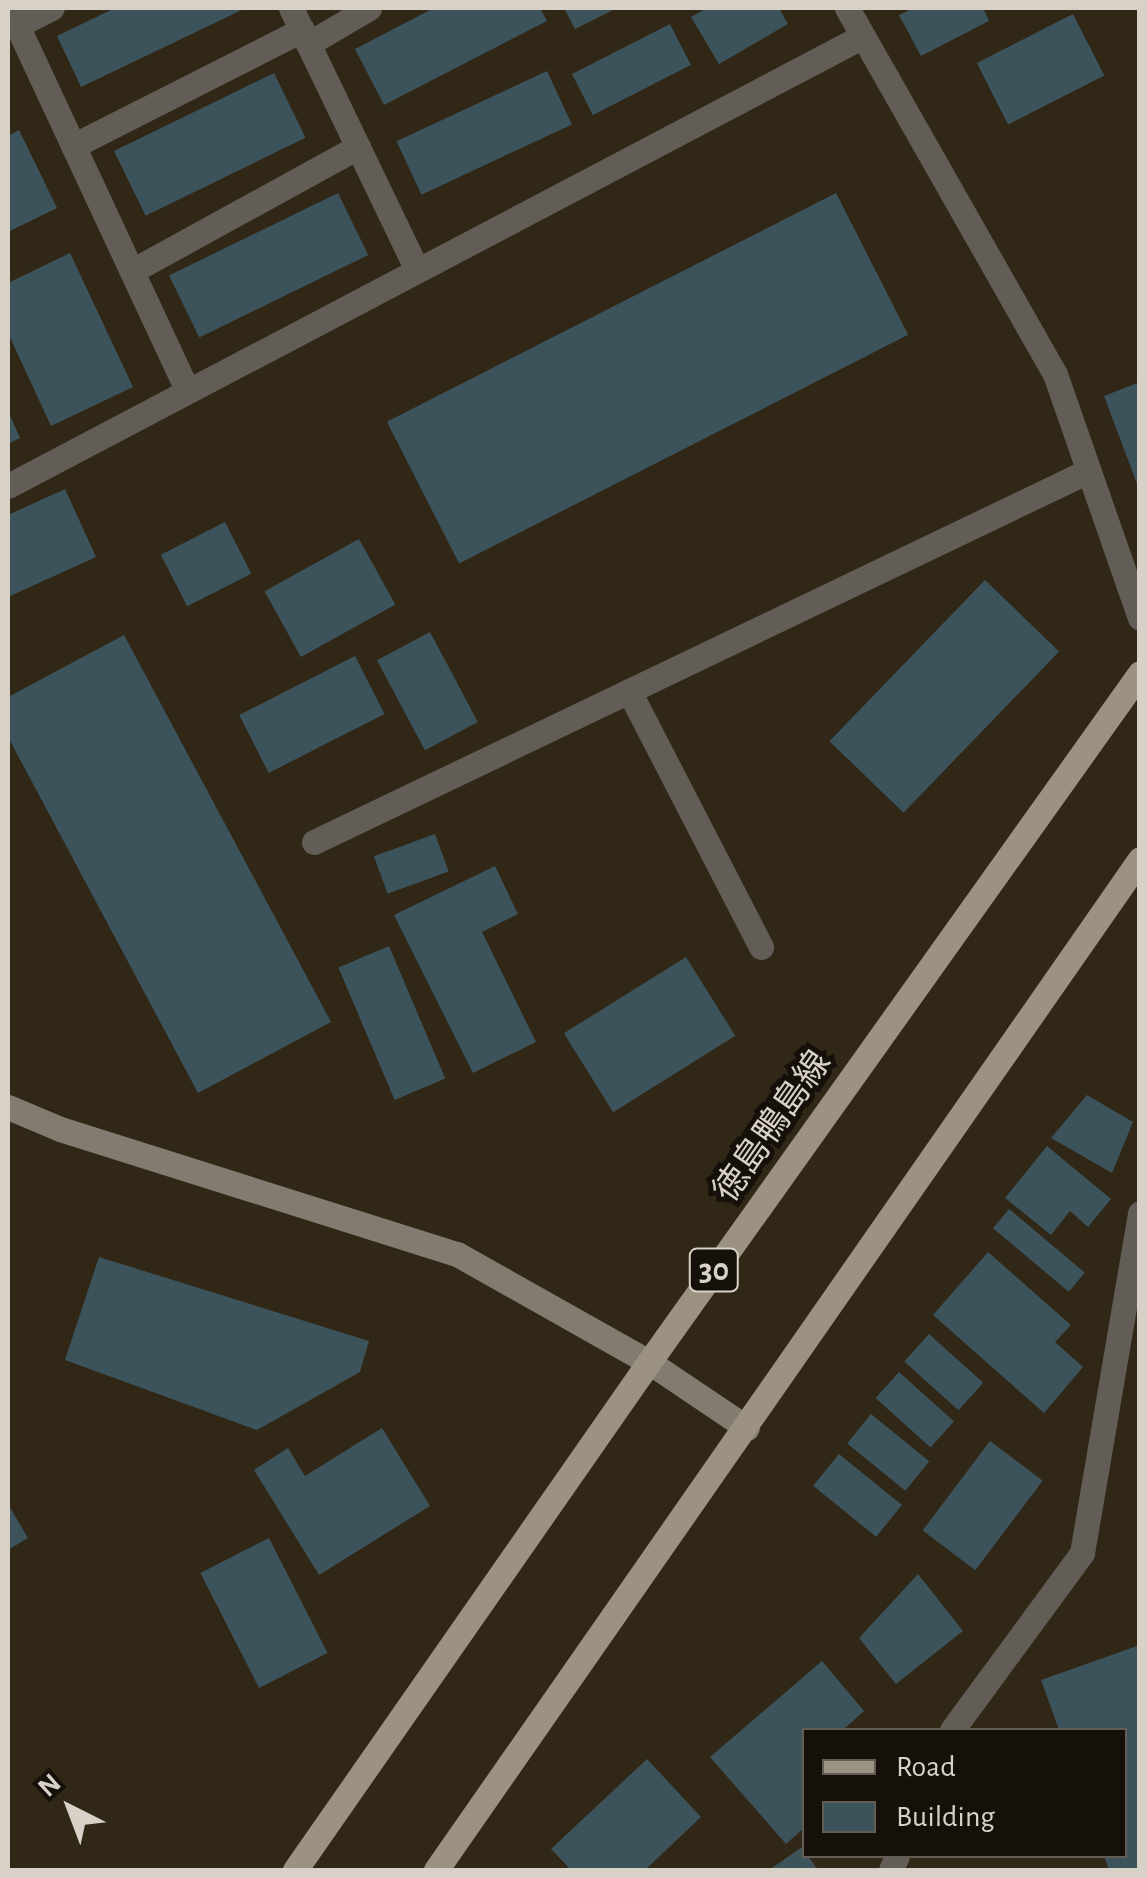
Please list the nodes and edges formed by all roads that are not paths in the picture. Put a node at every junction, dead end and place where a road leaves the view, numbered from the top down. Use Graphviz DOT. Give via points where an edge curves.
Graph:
graph roads {
  1 [pos="52,8"];
  2 [pos="370,8"];
  3 [pos="847,8"];
  4 [pos="14,16"];
  5 [pos="300,27"];
  6 [pos="863,36"];
  7 [pos="74,146"];
  8 [pos="358,147"];
  9 [pos="416,268"];
  10 [pos="132,271"];
  11 [pos="187,390"];
  12 [pos="1088,471"];
  13 [pos="8,486"];
  14 [pos="1140,618"];
  15 [pos="1140,673"];
  16 [pos="630,691"];
  17 [pos="314,842"];
  18 [pos="1140,859"];
  19 [pos="762,946"];
  20 [pos="8,1107"];
  21 [pos="1140,1213"];
  22 [pos="649,1362"];
  23 [pos="746,1428"];
  24 [pos="953,1728"];
  25 [pos="295,1870"];
  26 [pos="436,1870"];
  1 -- 4 [label="street"];
  2 -- 5 [label="street"];
  3 -- 6 [label="street"];
  4 -- 7 [label="street"];
  5 -- 7 [label="street"];
  5 -- 8 [label="street"];
  6 -- 9 [label="street"];
  6 -- 12 [label="street" via="1055,374"];
  7 -- 10 [label="street"];
  8 -- 9 [label="street"];
  8 -- 10 [label="street"];
  9 -- 11 [label="street"];
  10 -- 11 [label="street"];
  11 -- 13 [label="street"];
  12 -- 14 [label="street"];
  12 -- 16 [label="street"];
  15 -- 22 [label="main road, 徳島鴨島線 / 30"];
  16 -- 17 [label="street"];
  16 -- 19 [label="street"];
  18 -- 23 [label="main road"];
  20 -- 22 [label="street" via="457,1254"];
  21 -- 24 [label="street" via="1082,1554"];
  22 -- 23 [label="street"];
  22 -- 25 [label="main road, 徳島鴨島線 / 30"];
  23 -- 26 [label="main road"];
}
